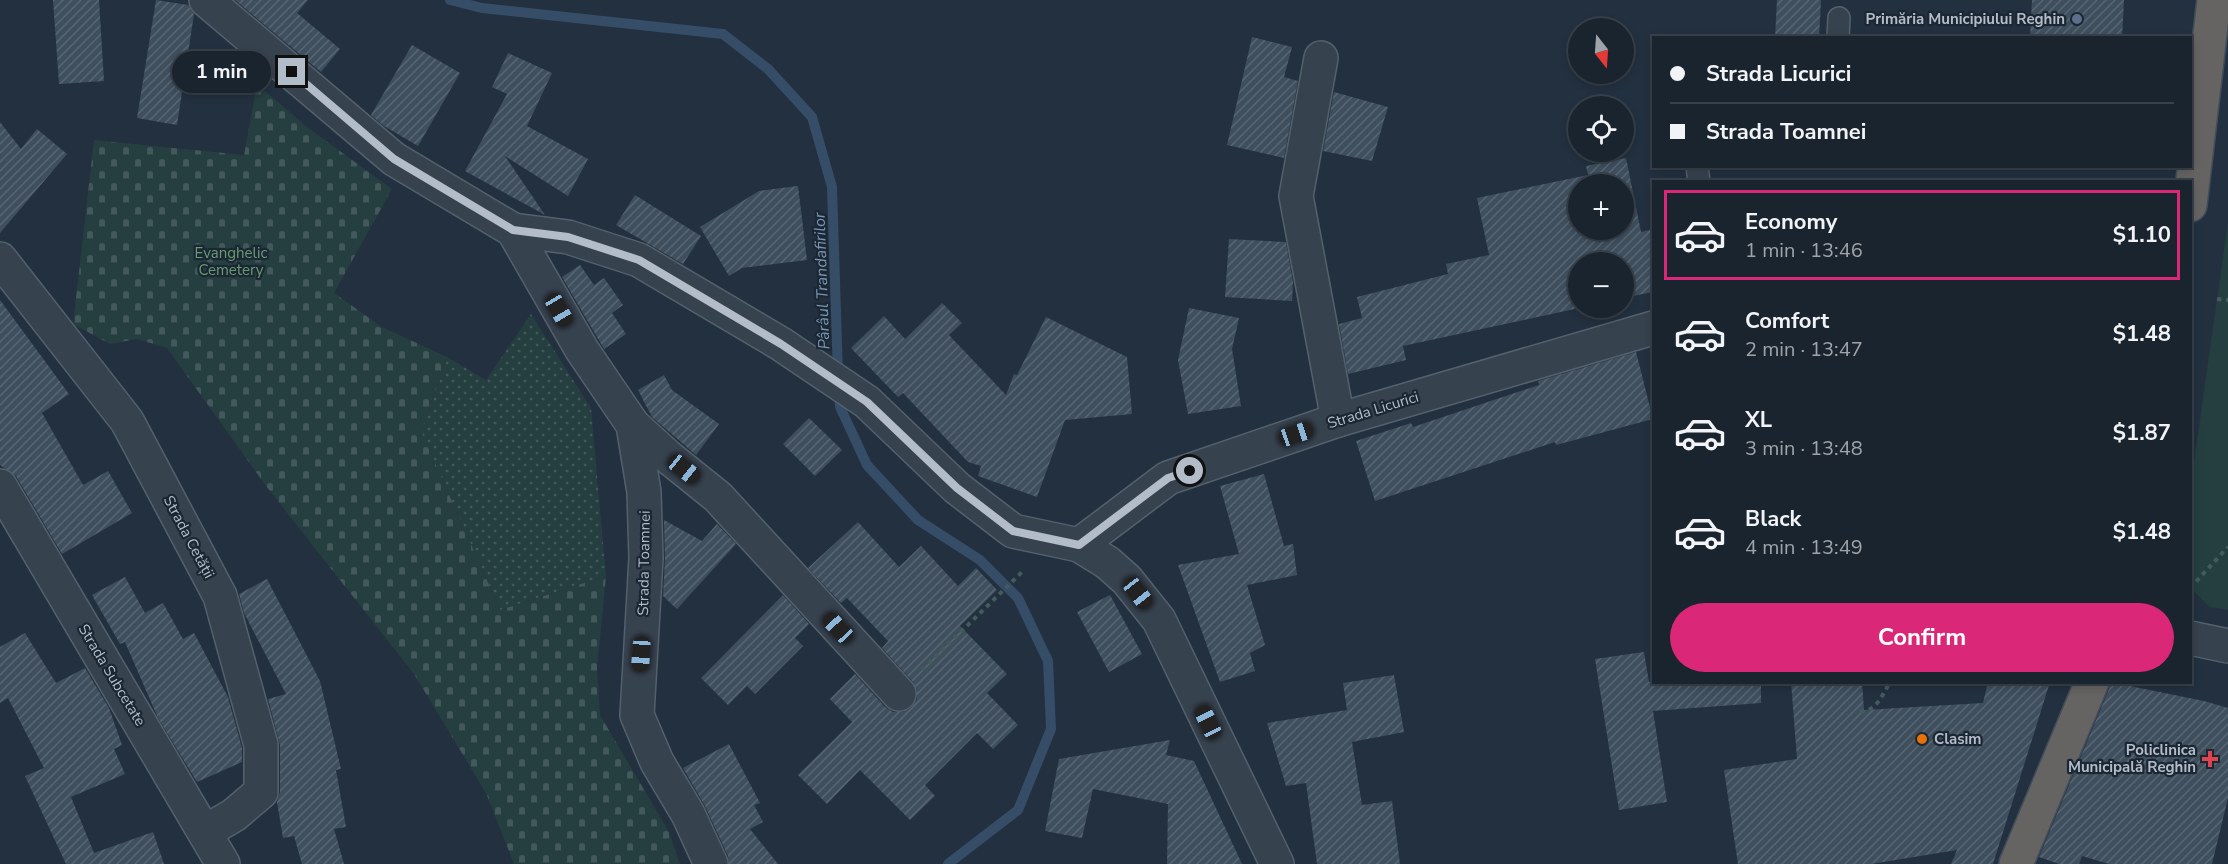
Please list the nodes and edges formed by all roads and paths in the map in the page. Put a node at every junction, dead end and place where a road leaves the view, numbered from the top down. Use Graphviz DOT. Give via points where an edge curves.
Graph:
graph roads {
  1 [pos="206,0"];
  2 [pos="2214,0"];
  3 [pos="1321,58"];
  4 [pos="2192,188"];
  5 [pos="513,230"];
  6 [pos="0,259"];
  7 [pos="2217,299"];
  8 [pos="2228,300"];
  9 [pos="1652,328"];
  10 [pos="1338,420"];
  11 [pos="633,424"];
  12 [pos="0,486"];
  13 [pos="1079,545"];
  14 [pos="2228,547"];
  15 [pos="1022,570"];
  16 [pos="2192,586"];
  17 [pos="2192,638"];
  18 [pos="2228,646"];
  19 [pos="1889,684"];
  20 [pos="2091,684"];
  21 [pos="898,694"];
  22 [pos="1860,712"];
  23 [pos="205,832"];
  24 [pos="223,864"];
  25 [pos="711,864"];
  26 [pos="1277,864"];
  27 [pos="2016,864"];
  1 -- 5 [label="street, Strada Toamnei" via="394,159"];
  2 -- 4 [label="highway"];
  3 -- 10 [label="street" via="1296,196"];
  5 -- 11 [label="street, Strada Toamnei" via="582,350"];
  5 -- 13 [label="street" via="568,237 639,260 781,344 867,402 957,488 1013,531"];
  6 -- 23 [label="street, Strada Cetății" via="127,421 220,596 261,745 261,792 234,815"];
  7 -- 8 [label="path"];
  9 -- 10 [label="street, Strada Licurici"];
  10 -- 13 [label="street, Strada Licurici" via="1168,478"];
  11 -- 21 [label="street, Strada Toamnei" via="718,497"];
  11 -- 25 [label="street, Strada Toamnei" via="644,492 646,558 637,715"];
  12 -- 23 [label="street, Strada Subcetate"];
  13 -- 26 [label="street" via="1128,580 1159,620"];
  14 -- 16 [label="path"];
  15 -- 21 [label="path"];
  17 -- 18 [label="street"];
  19 -- 22 [label="path" via="1875,707"];
  20 -- 27 [label="highway"];
  23 -- 24 [label="street, Strada Subcetate"];
}
